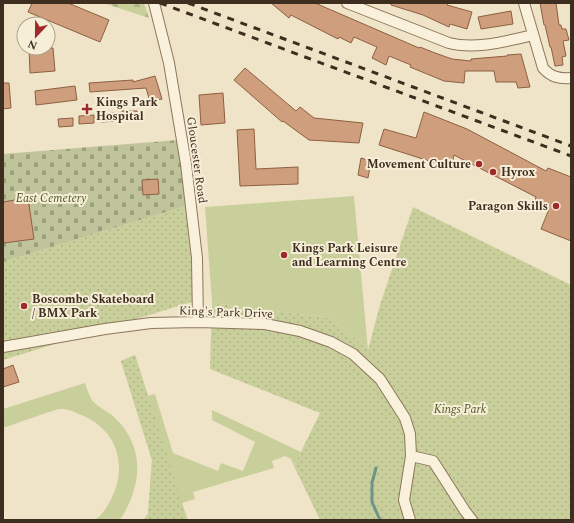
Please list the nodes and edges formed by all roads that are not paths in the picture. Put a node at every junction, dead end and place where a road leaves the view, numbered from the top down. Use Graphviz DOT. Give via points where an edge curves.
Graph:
graph roads {
  1 [pos="154,3"];
  2 [pos="347,3"];
  3 [pos="524,3"];
  4 [pos="533,35"];
  5 [pos="571,78"];
  6 [pos="198,322"];
  7 [pos="3,347"];
  8 [pos="411,456"];
  9 [pos="410,520"];
  10 [pos="472,520"];
  1 -- 6 [label="street, Gloucester Road" via="169,63 186,164 197,258"];
  2 -- 4 [label="street" via="459,46 507,42"];
  3 -- 4 [label="street"];
  4 -- 5 [label="street" via="543,68 556,78"];
  6 -- 7 [label="street, King's Park Drive" via="151,323"];
  6 -- 8 [label="street, King's Park Drive" via="265,324 300,331 331,342 353,354 380,379 406,418"];
  8 -- 9 [label="street, King's Park Drive" via="404,500"];
  8 -- 10 [label="street" via="433,461"];
}
